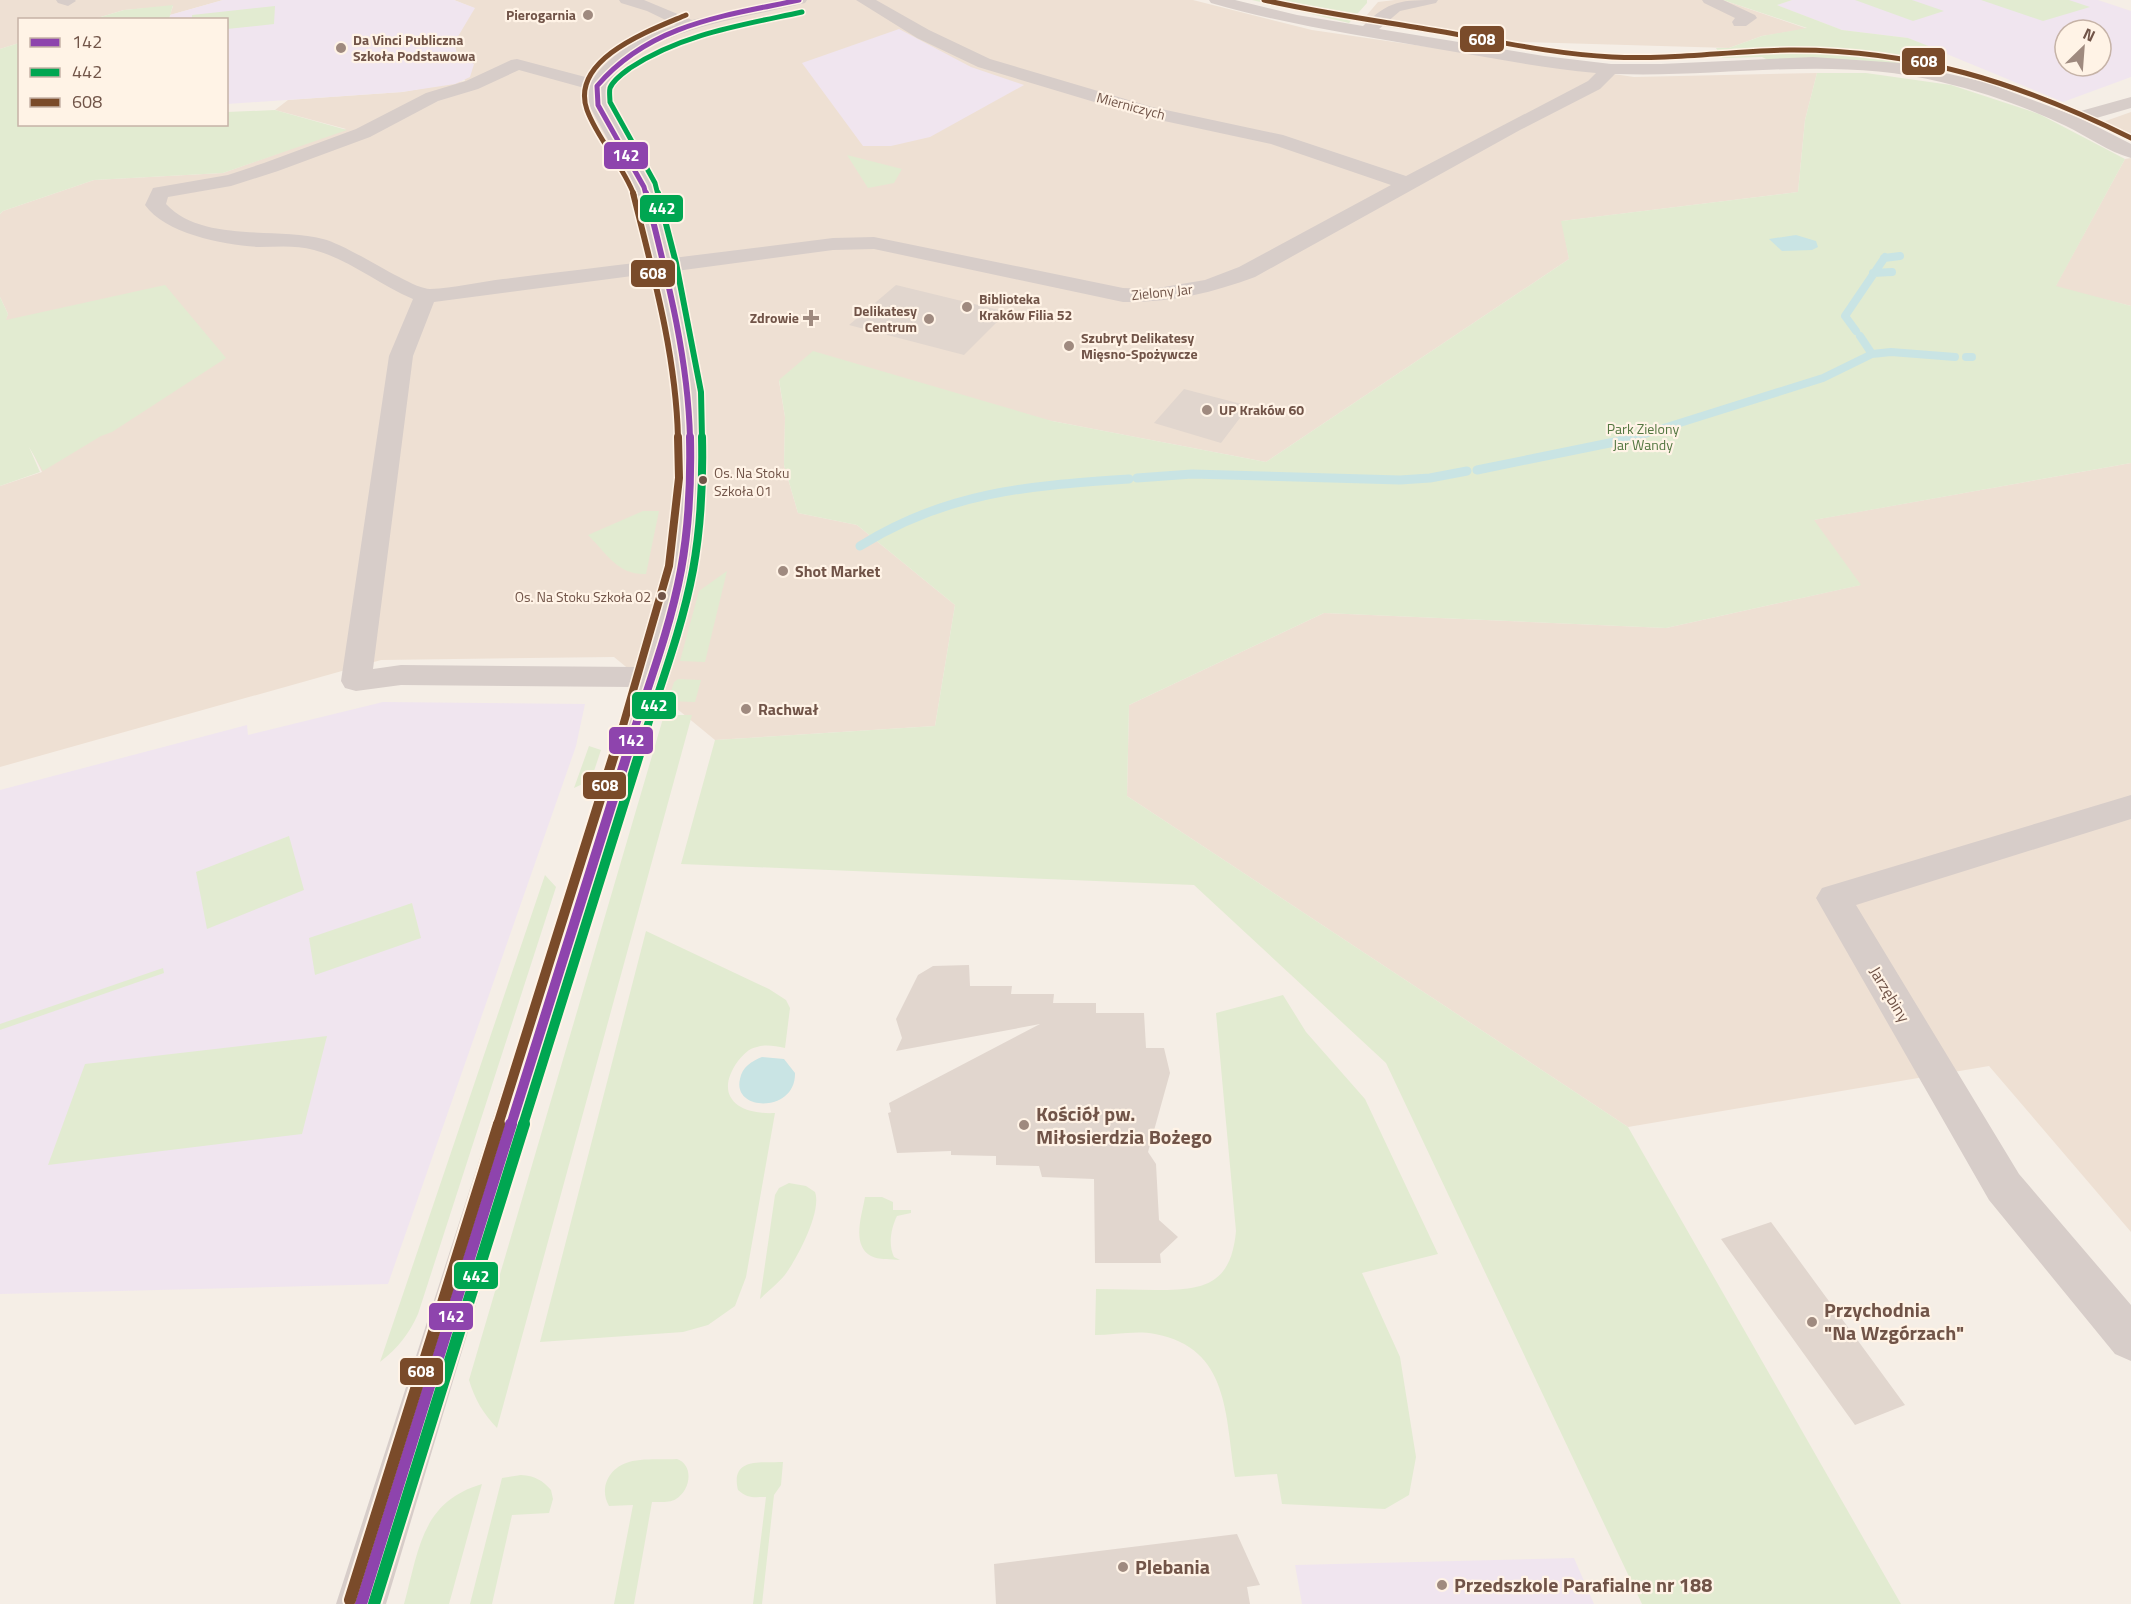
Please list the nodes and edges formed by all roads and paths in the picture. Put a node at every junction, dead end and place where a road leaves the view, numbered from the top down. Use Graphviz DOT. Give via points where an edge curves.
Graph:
graph roads {
  1 [pos="627,0"];
  2 [pos="799,0"];
  3 [pos="864,0"];
  4 [pos="1216,0"];
  5 [pos="1430,0"];
  6 [pos="1710,0"];
  7 [pos="1740,22"];
  8 [pos="690,26"];
  9 [pos="1367,32"];
  10 [pos="1610,69"];
  11 [pos="597,86"];
  12 [pos="2131,102"];
  13 [pos="2072,120"];
  14 [pos="2131,152"];
  15 [pos="1409,184"];
  16 [pos="664,265"];
  17 [pos="425,296"];
  18 [pos="650,677"];
  19 [pos="2131,807"];
  20 [pos="2131,1339"];
  21 [pos="361,1604"];
  1 -- 8 [label="street"];
  2 -- 8 [label="street"];
  3 -- 15 [label="street, Mierniczych" via="984,63 1148,112 1276,139"];
  4 -- 9 [label="street"];
  5 -- 9 [label="street" via="1392,7"];
  6 -- 7 [label="street" via="1749,18"];
  8 -- 11 [label="street" via="636,51 610,69"];
  9 -- 10 [label="street"];
  10 -- 13 [label="street" via="1812,62 1896,67 1993,89"];
  10 -- 15 [label="street, Zielony Jar" via="1594,85"];
  11 -- 16 [label="street" via="598,105 644,187"];
  11 -- 17 [label="street" via="517,64 472,85 432,97 363,133 271,167 231,180 160,192 155,205 161,214 183,225 243,239 305,241 333,249"];
  12 -- 13 [label="street"];
  13 -- 14 [label="street"];
  15 -- 16 [label="street, Zielony Jar" via="1229,280 1152,296 1095,290 874,243 803,247"];
  16 -- 17 [label="street, Zielony Jar"];
  16 -- 18 [label="street" via="689,394 692,479 681,568"];
  17 -- 18 [label="street" via="401,356 356,681 401,675"];
  18 -- 21 [label="street"];
  19 -- 20 [label="street, Jarzębiny" via="1834,898 2004,1187"];
}
